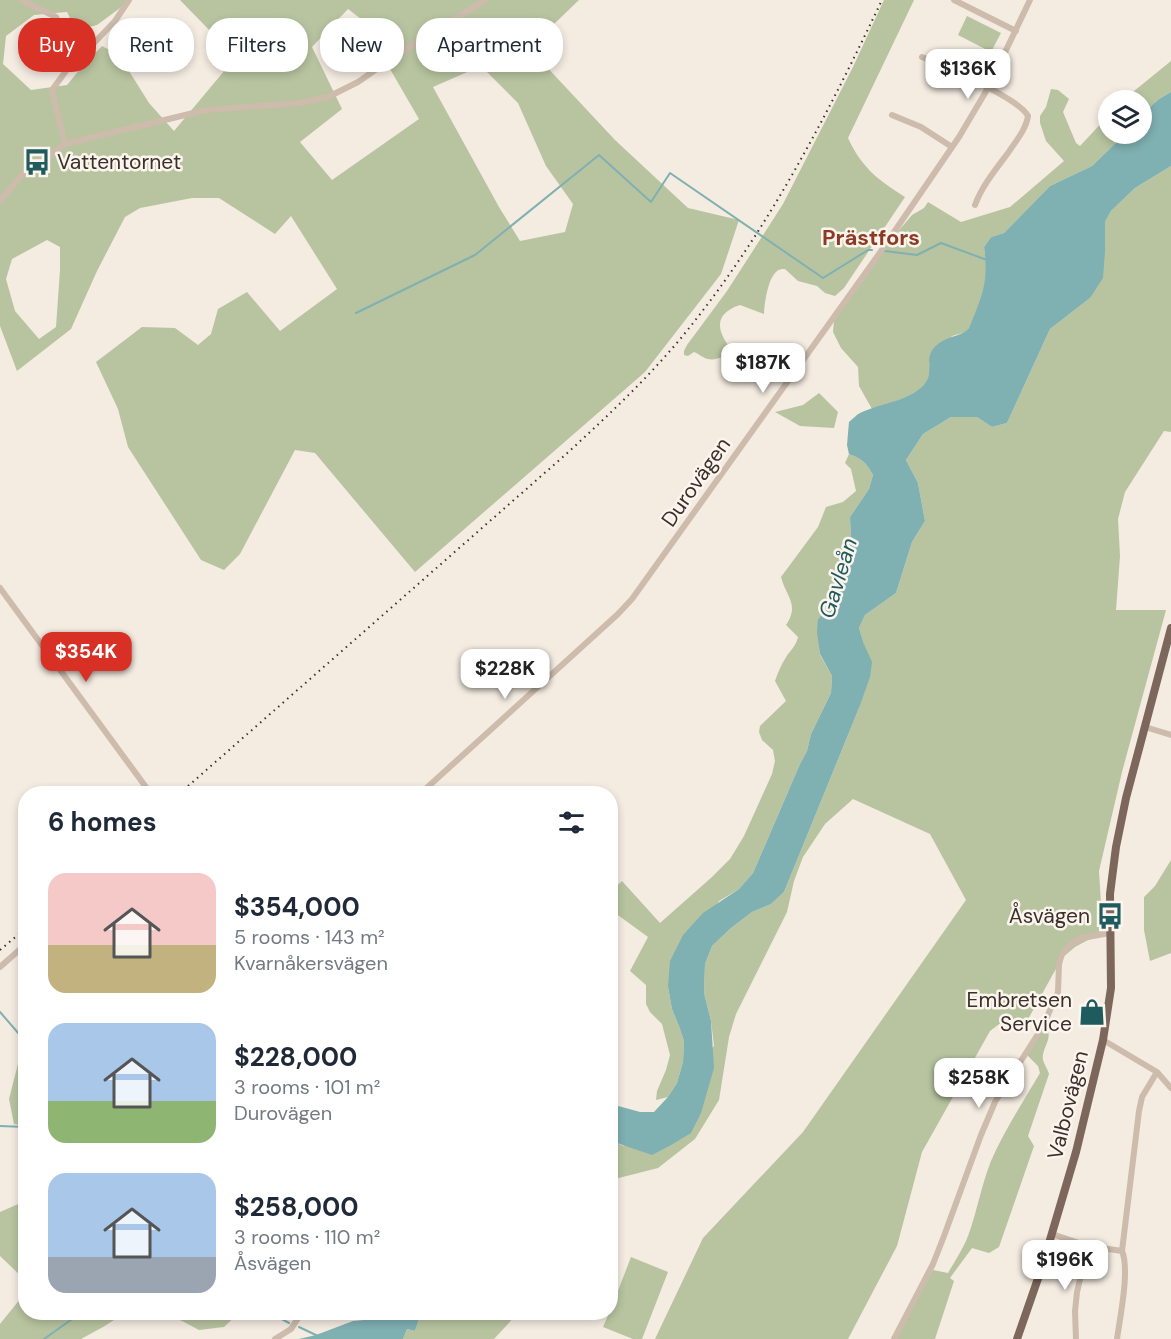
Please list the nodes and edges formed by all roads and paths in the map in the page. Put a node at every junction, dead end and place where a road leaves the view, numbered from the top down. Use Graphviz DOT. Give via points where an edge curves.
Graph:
graph roads {
  1 [pos="21,0"];
  2 [pos="129,0"];
  3 [pos="484,0"];
  4 [pos="954,0"];
  5 [pos="1030,0"];
  6 [pos="57,18"];
  7 [pos="1016,31"];
  8 [pos="96,41"];
  9 [pos="922,57"];
  10 [pos="65,72"];
  11 [pos="988,88"];
  12 [pos="892,115"];
  13 [pos="65,144"];
  14 [pos="952,147"];
  15 [pos="0,201"];
  16 [pos="975,204"];
  17 [pos="0,588"];
  18 [pos="1171,628"];
  19 [pos="1144,727"];
  20 [pos="1171,735"];
  21 [pos="145,786"];
  22 [pos="429,786"];
  23 [pos="1110,933"];
  24 [pos="18,951"];
  25 [pos="0,967"];
  26 [pos="1103,1040"];
  27 [pos="1157,1072"];
  28 [pos="1171,1088"];
  29 [pos="1052,1234"];
  30 [pos="1088,1246"];
  31 [pos="1122,1251"];
  32 [pos="297,1320"];
  33 [pos="275,1339"];
  34 [pos="894,1339"];
  35 [pos="1017,1339"];
  36 [pos="1076,1339"];
  37 [pos="1117,1339"];
  1 -- 6 [label="street"];
  2 -- 8 [label="street"];
  3 -- 13 [label="street" via="358,82 328,97 206,110"];
  4 -- 7 [label="street"];
  5 -- 7 [label="street, Durovägen"];
  7 -- 11 [label="street, Durovägen"];
  9 -- 11 [label="street"];
  10 -- 13 [label="street" via="52,90"];
  11 -- 14 [label="street, Durovägen"];
  11 -- 16 [label="street" via="1021,108 1027,121"];
  12 -- 14 [label="street" via="921,127"];
  13 -- 15 [label="street" via="27,169"];
  14 -- 22 [label="street, Durovägen" via="628,604"];
  17 -- 21 [label="street"];
  18 -- 19 [label="main road, Valbovägen"];
  19 -- 20 [label="street"];
  19 -- 23 [label="main road, Valbovägen" via="1116,847"];
  23 -- 26 [label="main road, Valbovägen" via="1111,988"];
  23 -- 34 [label="street" via="1081,938 1062,954 1058,992 1043,1026 995,1102 945,1236"];
  24 -- 25 [label="street"];
  26 -- 27 [label="street"];
  26 -- 29 [label="main road, Valbovägen"];
  27 -- 28 [label="street"];
  27 -- 31 [label="street" via="1142,1097 1139,1111"];
  29 -- 30 [label="street"];
  29 -- 35 [label="main road, Valbovägen"];
  30 -- 31 [label="street"];
  30 -- 36 [label="street" via="1077,1292"];
  31 -- 37 [label="street" via="1125,1264"];
  32 -- 33 [label="street"];
}
